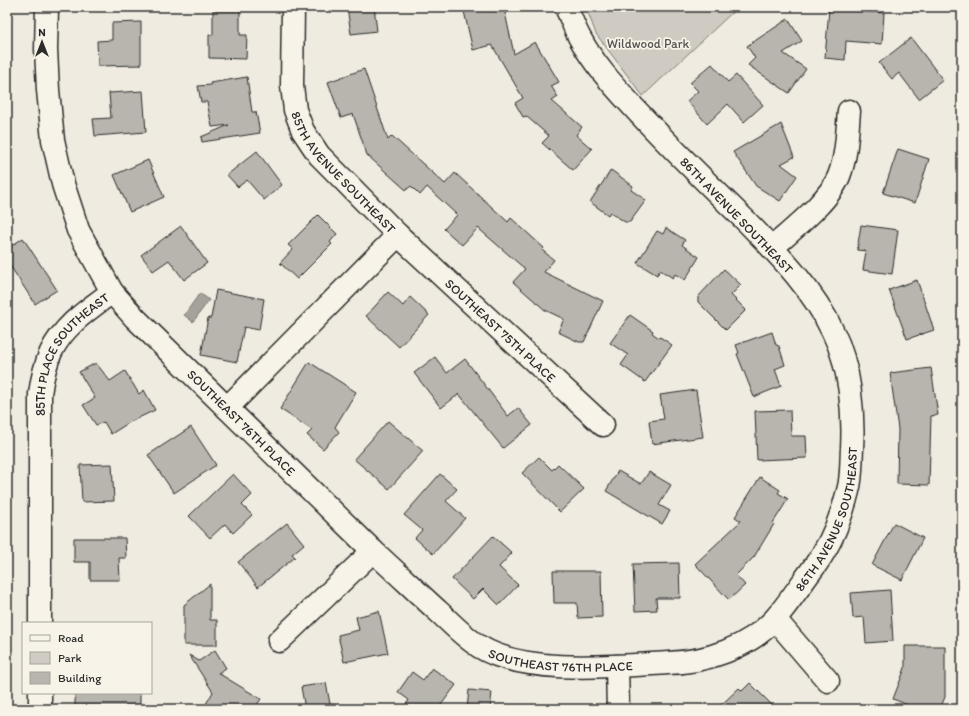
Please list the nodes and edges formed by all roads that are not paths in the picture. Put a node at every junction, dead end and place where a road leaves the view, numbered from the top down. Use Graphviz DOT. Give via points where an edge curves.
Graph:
graph roads {
  1 [pos="47,7"];
  2 [pos="293,7"];
  3 [pos="566,7"];
  4 [pos="849,112"];
  5 [pos="398,235"];
  6 [pos="772,248"];
  7 [pos="112,292"];
  8 [pos="227,408"];
  9 [pos="603,425"];
  10 [pos="373,551"];
  11 [pos="775,619"];
  12 [pos="40,622"];
  13 [pos="279,641"];
  14 [pos="617,666"];
  15 [pos="828,681"];
  16 [pos="40,694"];
  17 [pos="40,709"];
  18 [pos="618,709"];
  1 -- 7 [label="street, 85TH PLACE SOUTHEAST" via="48,90 53,140 63,184 78,230"];
  2 -- 5 [label="street, 85TH AVENUE SOUTHEAST" via="292,86 295,110 303,131 319,155"];
  3 -- 6 [label="street, 86TH AVENUE SOUTHEAST" via="580,40 618,90 653,129"];
  4 -- 6 [label="street" via="845,156 839,177 825,199"];
  5 -- 8 [label="street, 85TH AVENUE SOUTHEAST"];
  5 -- 9 [label="street, SOUTHEAST 75TH PLACE"];
  6 -- 11 [label="street, 86TH AVENUE SOUTHEAST" via="818,306 834,334 844,362 850,393 852,442 849,488 838,522 822,557"];
  7 -- 8 [label="street, SOUTHEAST 76TH PLACE"];
  7 -- 12 [label="street, 85TH PLACE SOUTHEAST" via="79,317 60,337 44,371 40,394"];
  8 -- 10 [label="street, SOUTHEAST 76TH PLACE"];
  10 -- 13 [label="street"];
  10 -- 14 [label="street, SOUTHEAST 76TH PLACE" via="480,647 504,658 532,663 559,666"];
  11 -- 14 [label="street, SOUTHEAST 76TH PLACE" via="756,635 715,656 688,662"];
  11 -- 15 [label="street"];
  14 -- 18 [label="street"];
  16 -- 17 [label="street"];
}
